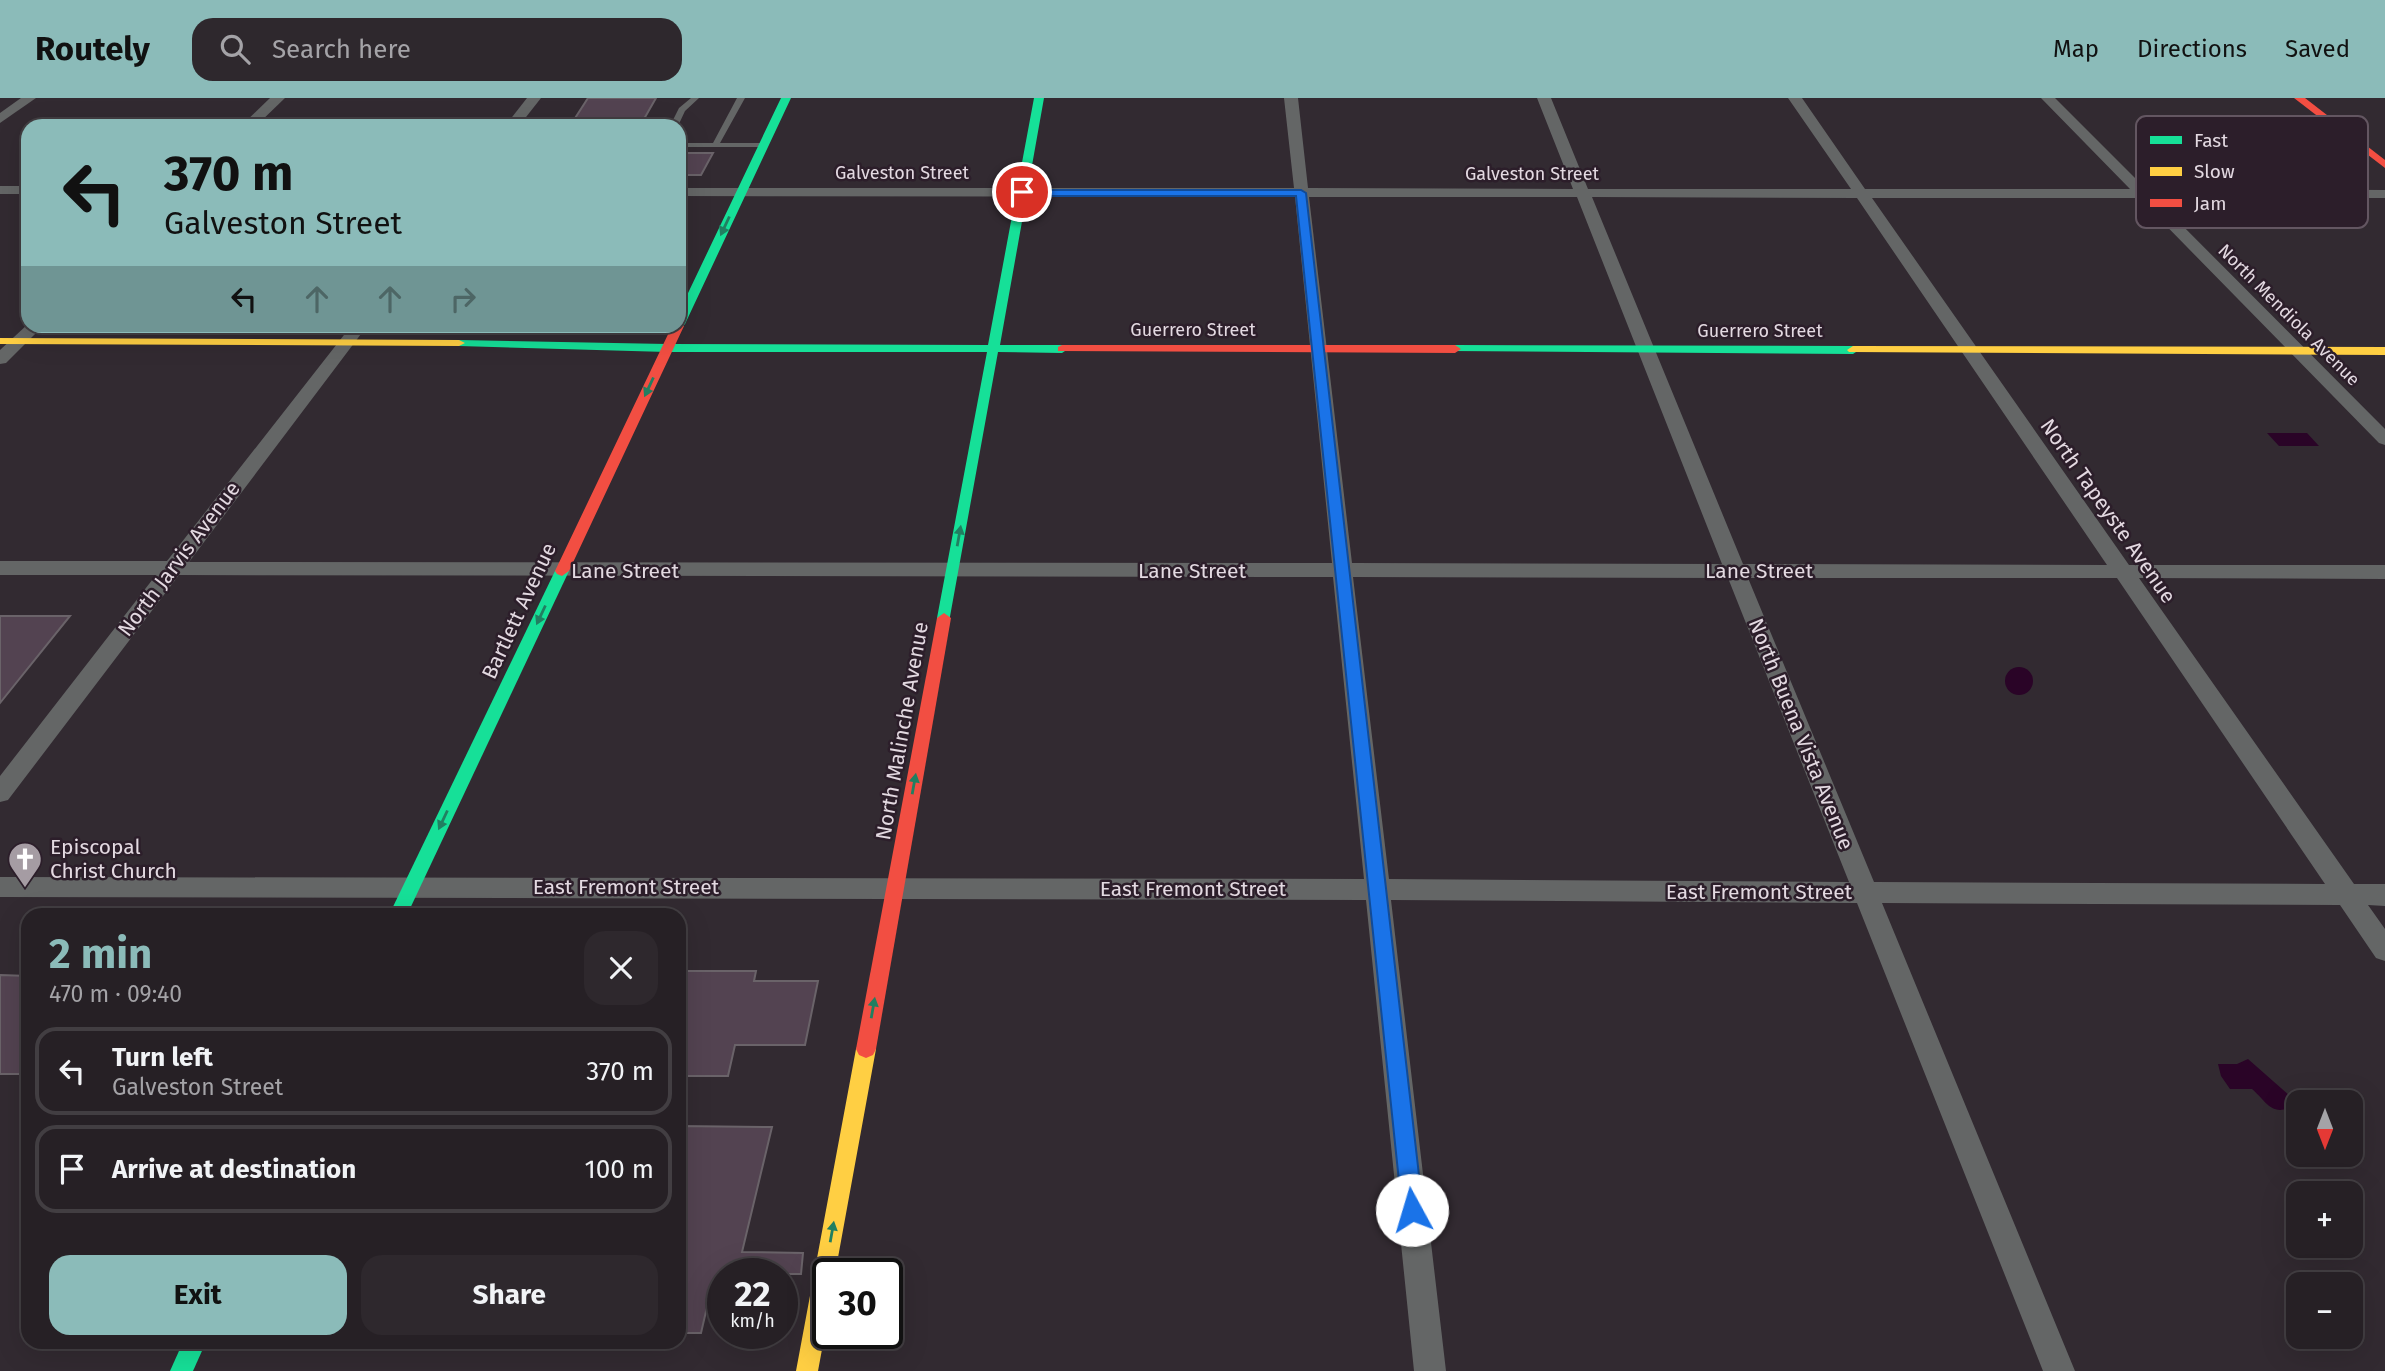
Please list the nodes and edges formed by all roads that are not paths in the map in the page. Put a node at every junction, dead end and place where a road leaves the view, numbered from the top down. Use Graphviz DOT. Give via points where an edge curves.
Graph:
graph roads {
  1 [pos="29,98"];
  2 [pos="278,98"];
  3 [pos="534,98"];
  4 [pos="695,98"];
  5 [pos="741,98"];
  6 [pos="786,98"];
  7 [pos="1039,98"];
  8 [pos="1291,98"];
  9 [pos="1544,98"];
  10 [pos="1795,98"];
  11 [pos="2048,98"];
  12 [pos="2300,98"];
  13 [pos="2323,116"];
  14 [pos="0,119"];
  15 [pos="256,119"];
  16 [pos="518,119"];
  17 [pos="678,119"];
  18 [pos="686,145"];
  19 [pos="716,145"];
  20 [pos="764,145"];
  21 [pos="2368,152"];
  22 [pos="2385,165"];
  23 [pos="2136,187"];
  24 [pos="0,190"];
  25 [pos="21,190"];
  26 [pos="686,192"];
  27 [pos="741,192"];
  28 [pos="1022,192"];
  29 [pos="1301,193"];
  30 [pos="1582,193"];
  31 [pos="1861,193"];
  32 [pos="2136,194"];
  33 [pos="2177,228"];
  34 [pos="686,310"];
  35 [pos="353,333"];
  36 [pos="675,333"];
  37 [pos="9,341"];
  38 [pos="667,348"];
  39 [pos="993,348"];
  40 [pos="1318,349"];
  41 [pos="1646,350"];
  42 [pos="1969,351"];
  43 [pos="2298,351"];
  44 [pos="2385,351"];
  45 [pos="0,359"];
  46 [pos="2385,439"];
  47 [pos="0,568"];
  48 [pos="173,568"];
  49 [pos="562,571"];
  50 [pos="953,571"];
  51 [pos="1342,571"];
  52 [pos="1735,571"];
  53 [pos="2122,571"];
  54 [pos="2385,572"];
  55 [pos="0,793"];
  56 [pos="0,887"];
  57 [pos="411,887"];
  58 [pos="895,887"];
  59 [pos="1377,890"];
  60 [pos="1865,892"];
  61 [pos="2346,894"];
  62 [pos="2385,895"];
  63 [pos="401,908"];
  64 [pos="2385,950"];
  65 [pos="192,1349"];
  66 [pos="181,1371"];
  67 [pos="807,1371"];
  68 [pos="1430,1371"];
  69 [pos="2059,1371"];
  1 -- 14 [label="street"];
  2 -- 15 [label="street"];
  3 -- 16 [label="street"];
  4 -- 17 [label="lane"];
  5 -- 19 [label="lane"];
  6 -- 20 [label="main road, Bartlett Avenue"];
  7 -- 28 [label="main road, North Malinche Avenue"];
  8 -- 29 [label="street"];
  9 -- 30 [label="street, North Buena Vista Avenue"];
  10 -- 31 [label="street, North Tapeyste Avenue"];
  11 -- 23 [label="street, North Mendiola Avenue"];
  12 -- 13 [label="main road"];
  18 -- 19 [label="lane"];
  19 -- 20 [label="lane"];
  20 -- 27 [label="main road, Bartlett Avenue"];
  21 -- 22 [label="main road"];
  24 -- 25 [label="street"];
  26 -- 27 [label="street, Galveston Street"];
  27 -- 28 [label="street, Galveston Street"];
  27 -- 34 [label="main road, Bartlett Avenue, one-way"];
  28 -- 29 [label="street, Galveston Street"];
  28 -- 39 [label="main road, North Malinche Avenue"];
  29 -- 30 [label="street, Galveston Street"];
  29 -- 40 [label="street"];
  30 -- 31 [label="street, Galveston Street"];
  30 -- 41 [label="street, North Buena Vista Avenue"];
  31 -- 32 [label="street, Galveston Street"];
  31 -- 42 [label="street, North Tapeyste Avenue"];
  33 -- 43 [label="street, North Mendiola Avenue"];
  35 -- 37 [label="main road, Guerrero Street"];
  35 -- 38 [label="main road, Guerrero Street"];
  35 -- 48 [label="street, North Jarvis Avenue"];
  36 -- 38 [label="main road, Bartlett Avenue"];
  37 -- 45 [label="street"];
  38 -- 39 [label="main road, Guerrero Street"];
  38 -- 49 [label="main road, Bartlett Avenue, one-way"];
  39 -- 40 [label="main road, Guerrero Street"];
  50 -- 39 [label="main road, North Malinche Avenue, one-way"];
  40 -- 41 [label="main road, Guerrero Street"];
  40 -- 51 [label="street"];
  41 -- 42 [label="main road, Guerrero Street"];
  41 -- 52 [label="street, North Buena Vista Avenue"];
  42 -- 43 [label="main road, Guerrero Street"];
  42 -- 53 [label="street, North Tapeyste Avenue"];
  43 -- 44 [label="main road, Guerrero Street"];
  43 -- 46 [label="street, North Mendiola Avenue"];
  47 -- 48 [label="street, Lane Street"];
  48 -- 49 [label="street, Lane Street"];
  48 -- 55 [label="street, North Jarvis Avenue"];
  49 -- 50 [label="street, Lane Street"];
  49 -- 57 [label="main road, Bartlett Avenue, one-way"];
  50 -- 51 [label="street, Lane Street"];
  58 -- 50 [label="main road, North Malinche Avenue, one-way"];
  51 -- 52 [label="street, Lane Street"];
  51 -- 59 [label="street"];
  52 -- 53 [label="street, Lane Street"];
  52 -- 60 [label="street, North Buena Vista Avenue"];
  53 -- 54 [label="street, Lane Street"];
  53 -- 61 [label="street, North Tapeyste Avenue"];
  56 -- 57 [label="street, East Fremont Street"];
  57 -- 58 [label="street, East Fremont Street"];
  57 -- 63 [label="main road, Bartlett Avenue"];
  58 -- 59 [label="street, East Fremont Street"];
  67 -- 58 [label="main road, North Malinche Avenue, one-way"];
  59 -- 60 [label="street, East Fremont Street"];
  59 -- 68 [label="street"];
  60 -- 61 [label="street, East Fremont Street"];
  60 -- 69 [label="street, North Buena Vista Avenue"];
  61 -- 62 [label="street, East Fremont Street"];
  61 -- 64 [label="street, North Tapeyste Avenue"];
  65 -- 66 [label="main road"];
}
